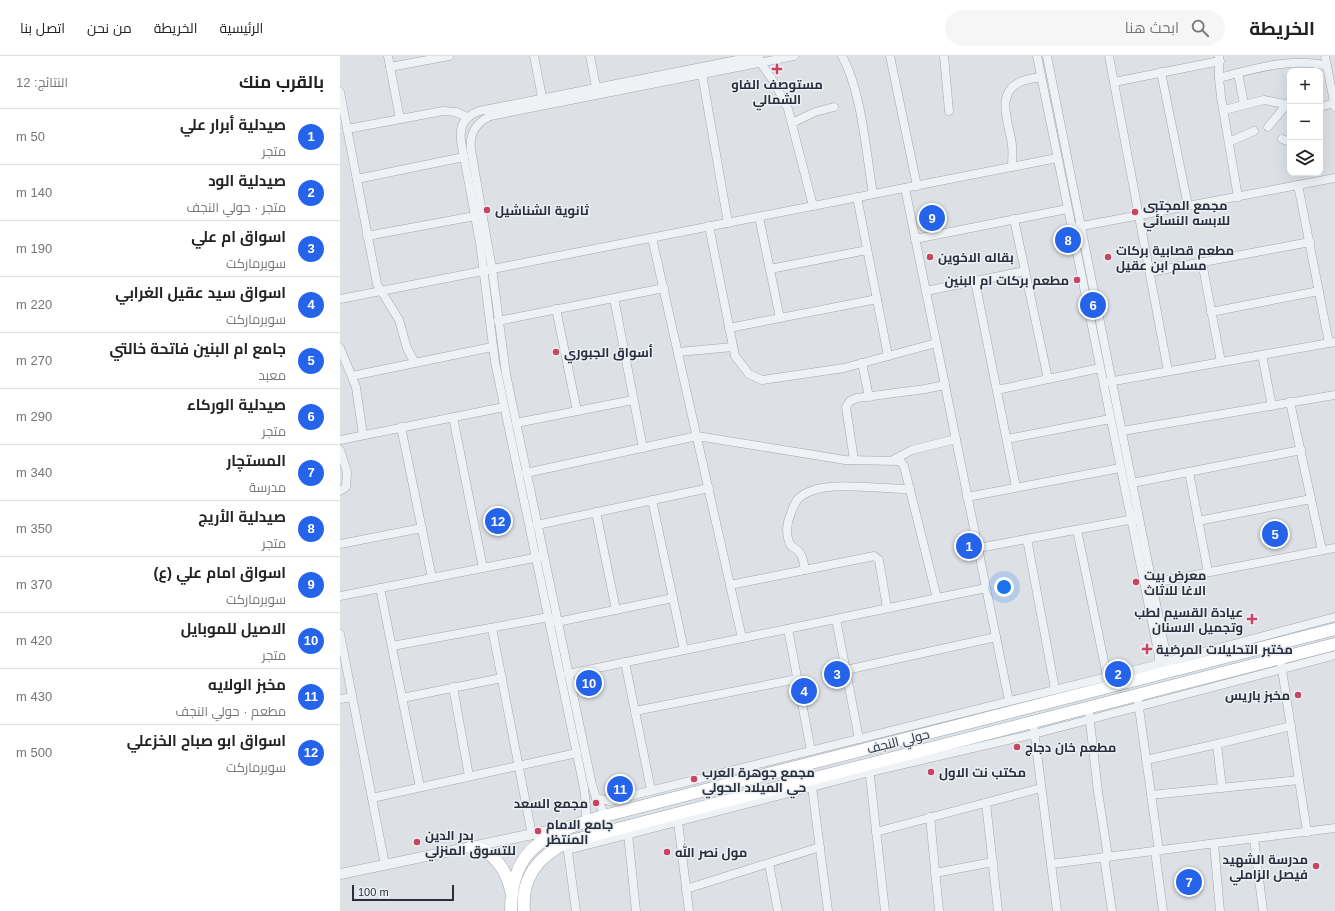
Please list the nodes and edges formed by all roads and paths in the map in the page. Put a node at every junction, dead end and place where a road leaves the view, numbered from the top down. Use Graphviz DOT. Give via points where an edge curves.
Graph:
graph roads {
  1 [pos="388,56"];
  2 [pos="449,56"];
  3 [pos="534,56"];
  4 [pos="590,56"];
  5 [pos="794,56"];
  6 [pos="842,56"];
  7 [pos="890,56"];
  8 [pos="944,56"];
  9 [pos="1037,56"];
  10 [pos="1047,56"];
  11 [pos="1109,56"];
  12 [pos="1325,56"];
  13 [pos="1219,58"];
  14 [pos="755,59"];
  15 [pos="1327,66"];
  16 [pos="390,67"];
  17 [pos="1161,72"];
  18 [pos="1238,73"];
  19 [pos="702,74"];
  20 [pos="1041,77"];
  21 [pos="1219,78"];
  22 [pos="1114,82"];
  23 [pos="596,87"];
  24 [pos="340,92"];
  25 [pos="542,98"];
  26 [pos="1244,104"];
  27 [pos="1287,104"];
  28 [pos="1335,105"];
  29 [pos="1287,106"];
  30 [pos="834,107"];
  31 [pos="1323,107"];
  32 [pos="1224,110"];
  33 [pos="949,111"];
  34 [pos="468,117"];
  35 [pos="400,119"];
  36 [pos="792,123"];
  37 [pos="1268,127"];
  38 [pos="347,129"];
  39 [pos="1254,131"];
  40 [pos="1282,139"];
  41 [pos="1287,141"];
  42 [pos="1229,142"];
  43 [pos="464,157"];
  44 [pos="1057,158"];
  45 [pos="1012,167"];
  46 [pos="1316,176"];
  47 [pos="1335,178"];
  48 [pos="357,179"];
  49 [pos="1318,181"];
  50 [pos="1298,185"];
  51 [pos="917,186"];
  52 [pos="905,188"];
  53 [pos="873,194"];
  54 [pos="1238,196"];
  55 [pos="857,197"];
  56 [pos="812,206"];
  57 [pos="1188,206"];
  58 [pos="1068,209"];
  59 [pos="1139,215"];
  60 [pos="475,216"];
  61 [pos="759,217"];
  62 [pos="1014,219"];
  63 [pos="728,223"];
  64 [pos="708,226"];
  65 [pos="1081,226"];
  66 [pos="1072,228"];
  67 [pos="367,236"];
  68 [pos="652,238"];
  69 [pos="915,239"];
  70 [pos="1310,242"];
  71 [pos="867,250"];
  72 [pos="1202,262"];
  73 [pos="770,269"];
  74 [pos="488,270"];
  75 [pos="1025,271"];
  76 [pos="1150,272"];
  77 [pos="975,281"];
  78 [pos="664,288"];
  79 [pos="381,291"];
  80 [pos="1319,291"];
  81 [pos="926,292"];
  82 [pos="614,298"];
  83 [pos="340,299"];
  84 [pos="877,299"];
  85 [pos="556,309"];
  86 [pos="1211,312"];
  87 [pos="780,318"];
  88 [pos="498,321"];
  89 [pos="729,328"];
  90 [pos="936,343"];
  91 [pos="1332,343"];
  92 [pos="492,347"];
  93 [pos="733,347"];
  94 [pos="340,348"];
  95 [pos="678,352"];
  96 [pos="1262,355"];
  97 [pos="888,356"];
  98 [pos="1221,362"];
  99 [pos="415,363"];
  100 [pos="862,363"];
  101 [pos="1100,368"];
  102 [pos="1168,371"];
  103 [pos="352,376"];
  104 [pos="1048,379"];
  105 [pos="1112,381"];
  106 [pos="1103,382"];
  107 [pos="945,385"];
  108 [pos="997,390"];
  109 [pos="1335,395"];
  110 [pos="869,397"];
  111 [pos="633,400"];
  112 [pos="1290,402"];
  113 [pos="1272,406"];
  114 [pos="504,407"];
  115 [pos="577,411"];
  116 [pos="453,417"];
  117 [pos="1110,419"];
  118 [pos="516,424"];
  119 [pos="401,427"];
  120 [pos="1122,432"];
  121 [pos="363,435"];
  122 [pos="697,436"];
  123 [pos="956,439"];
  124 [pos="1007,439"];
  125 [pos="340,440"];
  126 [pos="643,448"];
  127 [pos="340,450"];
  128 [pos="1301,450"];
  129 [pos="854,460"];
  130 [pos="893,460"];
  131 [pos="1120,468"];
  132 [pos="1189,472"];
  133 [pos="526,473"];
  134 [pos="1132,483"];
  135 [pos="1016,487"];
  136 [pos="709,488"];
  137 [pos="910,489"];
  138 [pos="340,492"];
  139 [pos="967,497"];
  140 [pos="1311,499"];
  141 [pos="652,500"];
  142 [pos="596,512"];
  143 [pos="1139,518"];
  144 [pos="1130,520"];
  145 [pos="1198,521"];
  146 [pos="537,525"];
  147 [pos="422,528"];
  148 [pos="1077,530"];
  149 [pos="1027,539"];
  150 [pos="340,544"];
  151 [pos="978,548"];
  152 [pos="1335,548"];
  153 [pos="1322,550"];
  154 [pos="539,557"];
  155 [pos="484,568"];
  156 [pos="805,570"];
  157 [pos="1208,572"];
  158 [pos="432,578"];
  159 [pos="1147,584"];
  160 [pos="730,585"];
  161 [pos="380,588"];
  162 [pos="986,588"];
  163 [pos="340,596"];
  164 [pos="673,598"];
  165 [pos="937,598"];
  166 [pos="887,608"];
  167 [pos="616,610"];
  168 [pos="1335,616"];
  169 [pos="549,617"];
  170 [pos="836,619"];
  171 [pos="557,622"];
  172 [pos="492,628"];
  173 [pos="788,629"];
  174 [pos="1335,629"];
  175 [pos="340,634"];
  176 [pos="996,637"];
  177 [pos="742,638"];
  178 [pos="1335,645"];
  179 [pos="392,646"];
  180 [pos="341,648"];
  181 [pos="1335,649"];
  182 [pos="684,650"];
  183 [pos="1335,655"];
  184 [pos="625,662"];
  185 [pos="1281,663"];
  186 [pos="1173,665"];
  187 [pos="1157,669"];
  188 [pos="846,670"];
  189 [pos="568,674"];
  190 [pos="1107,676"];
  191 [pos="502,678"];
  192 [pos="797,679"];
  193 [pos="453,687"];
  194 [pos="1055,689"];
  195 [pos="352,697"];
  196 [pos="402,698"];
  197 [pos="340,699"];
  198 [pos="1138,700"];
  199 [pos="1009,701"];
  200 [pos="635,711"];
  201 [pos="1089,713"];
  202 [pos="984,719"];
  203 [pos="957,726"];
  204 [pos="1290,726"];
  205 [pos="1033,728"];
  206 [pos="988,733"];
  207 [pos="859,739"];
  208 [pos="959,740"];
  209 [pos="1217,744"];
  210 [pos="810,750"];
  211 [pos="577,753"];
  212 [pos="926,754"];
  213 [pos="1146,760"];
  214 [pos="519,766"];
  215 [pos="870,768"];
  216 [pos="469,776"];
  217 [pos="1299,780"];
  218 [pos="420,787"];
  219 [pos="812,787"];
  220 [pos="1041,788"];
  221 [pos="1222,788"];
  222 [pos="651,790"];
  223 [pos="773,793"];
  224 [pos="1151,795"];
  225 [pos="372,798"];
  226 [pos="596,798"];
  227 [pos="986,803"];
  228 [pos="606,816"];
  229 [pos="930,817"];
  230 [pos="586,822"];
  231 [pos="678,822"];
  232 [pos="567,828"];
  233 [pos="1335,828"];
  234 [pos="876,832"];
  235 [pos="1307,832"];
  236 [pos="628,834"];
  237 [pos="532,835"];
  238 [pos="1254,839"];
  239 [pos="1214,844"];
  240 [pos="567,846"];
  241 [pos="471,847"];
  242 [pos="820,847"];
  243 [pos="1157,851"];
  244 [pos="1106,857"];
  245 [pos="993,862"];
  246 [pos="769,864"];
  247 [pos="1051,864"];
  248 [pos="385,865"];
  249 [pos="935,873"];
  250 [pos="340,874"];
  251 [pos="686,889"];
  252 [pos="511,891"];
  253 [pos="511,911"];
  254 [pos="524,911"];
  255 [pos="576,911"];
  256 [pos="636,911"];
  257 [pos="689,911"];
  258 [pos="778,911"];
  259 [pos="828,911"];
  260 [pos="885,911"];
  261 [pos="939,911"];
  262 [pos="998,911"];
  263 [pos="1057,911"];
  264 [pos="1112,911"];
  265 [pos="1163,911"];
  266 [pos="1220,911"];
  267 [pos="1263,911"];
  1 -- 16 [label="street"];
  2 -- 16 [label="street"];
  3 -- 25 [label="street"];
  4 -- 23 [label="street"];
  5 -- 14 [label="street"];
  6 -- 53 [label="street" via="856,93"];
  7 -- 51 [label="street"];
  8 -- 33 [label="street"];
  9 -- 20 [label="street"];
  10 -- 65 [label="street"];
  11 -- 22 [label="street"];
  12 -- 15 [label="street"];
  13 -- 17 [label="street"];
  13 -- 21 [label="street"];
  14 -- 19 [label="street"];
  14 -- 23 [label="street"];
  14 -- 36 [label="street" via="782,94"];
  15 -- 18 [label="street" via="1285,63"];
  15 -- 28 [label="street"];
  16 -- 35 [label="street"];
  17 -- 22 [label="street"];
  17 -- 57 [label="street"];
  18 -- 21 [label="street"];
  18 -- 26 [label="street"];
  19 -- 63 [label="street"];
  19 -- 74 [label="street" via="497,114 478,123 470,143"];
  20 -- 44 [label="street"];
  20 -- 45 [label="street" via="1020,82 1006,98"];
  21 -- 32 [label="street"];
  22 -- 59 [label="street"];
  23 -- 25 [label="street"];
  24 -- 38 [label="street"];
  25 -- 34 [label="street" via="479,111"];
  26 -- 27 [label="street" via="1264,100"];
  26 -- 32 [label="street"];
  28 -- 31 [label="street"];
  29 -- 37 [label="street"];
  30 -- 36 [label="street" via="815,112"];
  32 -- 42 [label="street"];
  34 -- 35 [label="street" via="450,111"];
  34 -- 43 [label="street" via="460,128"];
  35 -- 38 [label="street"];
  36 -- 56 [label="street"];
  38 -- 48 [label="street"];
  39 -- 42 [label="street"];
  40 -- 41 [label="street"];
  42 -- 54 [label="street"];
  43 -- 48 [label="street"];
  43 -- 60 [label="street"];
  44 -- 45 [label="street"];
  44 -- 58 [label="street"];
  45 -- 51 [label="street"];
  46 -- 49 [label="street"];
  47 -- 49 [label="street"];
  48 -- 67 [label="street"];
  49 -- 50 [label="street"];
  50 -- 54 [label="street"];
  50 -- 70 [label="street"];
  51 -- 52 [label="street"];
  52 -- 53 [label="street"];
  52 -- 69 [label="street"];
  53 -- 55 [label="street"];
  54 -- 57 [label="street"];
  55 -- 56 [label="street"];
  55 -- 71 [label="street"];
  56 -- 61 [label="street"];
  57 -- 59 [label="street"];
  58 -- 62 [label="street"];
  58 -- 66 [label="street"];
  59 -- 65 [label="street"];
  59 -- 76 [label="street"];
  60 -- 67 [label="street"];
  60 -- 74 [label="street"];
  61 -- 63 [label="street"];
  61 -- 73 [label="street"];
  62 -- 69 [label="street"];
  62 -- 75 [label="street"];
  63 -- 64 [label="street"];
  64 -- 68 [label="street"];
  64 -- 89 [label="street"];
  65 -- 66 [label="street"];
  65 -- 105 [label="street"];
  66 -- 101 [label="street"];
  67 -- 79 [label="street" via="377,284"];
  68 -- 74 [label="street"];
  68 -- 78 [label="street"];
  69 -- 81 [label="street"];
  70 -- 72 [label="street"];
  70 -- 80 [label="street"];
  71 -- 73 [label="street"];
  71 -- 84 [label="street"];
  72 -- 76 [label="street"];
  72 -- 86 [label="street"];
  73 -- 87 [label="street"];
  74 -- 79 [label="street"];
  74 -- 88 [label="street"];
  74 -- 92 [label="street"];
  75 -- 77 [label="street"];
  75 -- 104 [label="street"];
  76 -- 102 [label="street"];
  77 -- 81 [label="street"];
  77 -- 108 [label="street"];
  78 -- 82 [label="street"];
  78 -- 95 [label="street"];
  79 -- 83 [label="street"];
  79 -- 99 [label="street" via="399,320 406,348"];
  80 -- 86 [label="street"];
  80 -- 91 [label="street"];
  81 -- 90 [label="street"];
  82 -- 85 [label="street"];
  82 -- 111 [label="street"];
  84 -- 87 [label="street"];
  84 -- 97 [label="street"];
  85 -- 88 [label="street"];
  85 -- 115 [label="street"];
  86 -- 98 [label="street"];
  87 -- 89 [label="street"];
  88 -- 118 [label="street"];
  89 -- 93 [label="street"];
  90 -- 97 [label="street"];
  90 -- 107 [label="street"];
  91 -- 96 [label="street"];
  92 -- 99 [label="street"];
  92 -- 114 [label="street"];
  93 -- 95 [label="street"];
  93 -- 100 [label="street" via="734,356 741,366 749,374 762,380"];
  94 -- 103 [label="street"];
  95 -- 122 [label="street"];
  96 -- 98 [label="street"];
  96 -- 113 [label="street"];
  97 -- 100 [label="street"];
  98 -- 102 [label="street"];
  99 -- 103 [label="street"];
  100 -- 110 [label="street"];
  101 -- 104 [label="street"];
  101 -- 106 [label="street"];
  102 -- 105 [label="street"];
  103 -- 121 [label="street" via="359,399"];
  104 -- 108 [label="street"];
  105 -- 106 [label="street"];
  105 -- 120 [label="street"];
  106 -- 117 [label="street"];
  107 -- 110 [label="street"];
  107 -- 123 [label="street"];
  108 -- 124 [label="street"];
  109 -- 112 [label="street"];
  110 -- 129 [label="street" via="850,401 846,407"];
  111 -- 115 [label="street"];
  111 -- 126 [label="street"];
  112 -- 113 [label="street"];
  112 -- 128 [label="street"];
  113 -- 120 [label="street"];
  114 -- 116 [label="street"];
  114 -- 154 [label="street"];
  115 -- 118 [label="street"];
  116 -- 119 [label="street"];
  116 -- 155 [label="street"];
  117 -- 124 [label="street"];
  117 -- 131 [label="street"];
  118 -- 133 [label="street"];
  119 -- 121 [label="street"];
  119 -- 147 [label="street"];
  120 -- 134 [label="street"];
  121 -- 125 [label="street"];
  122 -- 126 [label="street"];
  122 -- 129 [label="street"];
  122 -- 136 [label="street"];
  123 -- 130 [label="street" via="912,450"];
  123 -- 139 [label="street"];
  124 -- 135 [label="street"];
  126 -- 133 [label="street"];
  127 -- 138 [label="street" via="348,480 346,487"];
  128 -- 132 [label="street"];
  128 -- 140 [label="street"];
  129 -- 130 [label="street"];
  130 -- 137 [label="street" via="904,466"];
  131 -- 135 [label="street"];
  131 -- 144 [label="street"];
  132 -- 134 [label="street"];
  132 -- 145 [label="street"];
  133 -- 146 [label="street"];
  134 -- 143 [label="street"];
  135 -- 139 [label="street"];
  136 -- 141 [label="street"];
  136 -- 160 [label="street"];
  137 -- 156 [label="street" via="837,486 807,493 798,499 788,519 787,532 790,546 799,550 802,556"];
  137 -- 165 [label="street"];
  139 -- 151 [label="street"];
  140 -- 145 [label="street"];
  140 -- 153 [label="street"];
  141 -- 142 [label="street"];
  141 -- 164 [label="street"];
  142 -- 146 [label="street"];
  142 -- 167 [label="street"];
  143 -- 144 [label="street"];
  143 -- 159 [label="street"];
  144 -- 148 [label="street"];
  144 -- 159 [label="street"];
  145 -- 157 [label="street"];
  146 -- 154 [label="street"];
  147 -- 150 [label="street"];
  147 -- 158 [label="street"];
  148 -- 149 [label="street"];
  148 -- 190 [label="street"];
  149 -- 151 [label="street"];
  149 -- 194 [label="street"];
  151 -- 162 [label="street"];
  152 -- 153 [label="street"];
  153 -- 157 [label="street"];
  154 -- 155 [label="street"];
  154 -- 169 [label="street"];
  154 -- 171 [label="street"];
  155 -- 158 [label="street"];
  156 -- 160 [label="street"];
  156 -- 166 [label="street" via="877,557 880,560"];
  157 -- 159 [label="street"];
  158 -- 161 [label="street"];
  159 -- 186 [label="street"];
  159 -- 187 [label="street"];
  160 -- 177 [label="street"];
  161 -- 163 [label="street"];
  161 -- 179 [label="street"];
  162 -- 165 [label="street"];
  162 -- 176 [label="street"];
  164 -- 167 [label="street"];
  164 -- 182 [label="street"];
  165 -- 166 [label="street"];
  166 -- 170 [label="street"];
  167 -- 171 [label="street"];
  168 -- 186 [label="street"];
  169 -- 172 [label="street"];
  169 -- 211 [label="street"];
  170 -- 173 [label="street"];
  170 -- 188 [label="street"];
  171 -- 189 [label="street"];
  172 -- 179 [label="street"];
  172 -- 191 [label="street"];
  173 -- 177 [label="street"];
  173 -- 192 [label="street"];
  174 -- 186 [label="main road, حولي النجف"];
  175 -- 180 [label="street"];
  176 -- 188 [label="street"];
  176 -- 199 [label="street"];
  177 -- 182 [label="street"];
  178 -- 181 [label="street"];
  178 -- 185 [label="main road, حولي النجف"];
  179 -- 196 [label="street"];
  180 -- 195 [label="street"];
  182 -- 184 [label="street"];
  183 -- 185 [label="street"];
  184 -- 189 [label="street"];
  184 -- 200 [label="street"];
  185 -- 198 [label="main road, حولي النجف"];
  185 -- 204 [label="street"];
  186 -- 187 [label="main road, حولي النجف"];
  187 -- 190 [label="street"];
  187 -- 202 [label="main road, حولي النجف"];
  188 -- 207 [label="street"];
  189 -- 226 [label="street"];
  190 -- 194 [label="street"];
  191 -- 193 [label="street"];
  191 -- 214 [label="street"];
  192 -- 200 [label="street"];
  192 -- 210 [label="street"];
  193 -- 196 [label="street"];
  193 -- 216 [label="street"];
  194 -- 199 [label="street"];
  195 -- 197 [label="street"];
  195 -- 225 [label="street"];
  196 -- 218 [label="street"];
  198 -- 201 [label="main road, حولي النجف"];
  198 -- 213 [label="street"];
  199 -- 207 [label="street"];
  200 -- 222 [label="street"];
  201 -- 205 [label="main road, حولي النجف"];
  201 -- 244 [label="street"];
  202 -- 203 [label="main road, حولي النجف"];
  202 -- 206 [label="main road" via="984,728"];
  203 -- 208 [label="main road" via="961,733"];
  203 -- 228 [label="main road, حولي النجف"];
  204 -- 209 [label="street"];
  204 -- 217 [label="street"];
  205 -- 206 [label="main road, حولي النجف"];
  205 -- 212 [label="street"];
  205 -- 220 [label="street"];
  206 -- 208 [label="main road, حولي النجف"];
  207 -- 210 [label="street"];
  208 -- 212 [label="main road, حولي النجف"];
  209 -- 213 [label="street"];
  209 -- 221 [label="street"];
  210 -- 222 [label="street"];
  211 -- 214 [label="street"];
  211 -- 230 [label="street" via="586,796"];
  212 -- 215 [label="main road, حولي النجف"];
  213 -- 224 [label="street"];
  214 -- 216 [label="street"];
  214 -- 237 [label="street"];
  215 -- 219 [label="street"];
  215 -- 223 [label="main road, حولي النجف"];
  215 -- 234 [label="street"];
  216 -- 218 [label="street"];
  217 -- 221 [label="street"];
  217 -- 235 [label="street"];
  218 -- 225 [label="street"];
  219 -- 223 [label="street"];
  219 -- 242 [label="street"];
  220 -- 227 [label="street"];
  220 -- 247 [label="street"];
  221 -- 224 [label="street"];
  222 -- 226 [label="street" via="610,800"];
  223 -- 231 [label="street"];
  223 -- 240 [label="main road, حولي النجف"];
  224 -- 243 [label="street"];
  225 -- 248 [label="street"];
  226 -- 228 [label="street"];
  227 -- 229 [label="street"];
  227 -- 245 [label="street"];
  228 -- 230 [label="main road, حولي النجف"];
  229 -- 234 [label="street"];
  229 -- 249 [label="street"];
  230 -- 232 [label="main road, حولي النجف"];
  231 -- 236 [label="street"];
  231 -- 251 [label="street"];
  232 -- 237 [label="street"];
  232 -- 252 [label="main road, حولي النجف" via="538,844 525,857"];
  233 -- 235 [label="street"];
  234 -- 260 [label="street"];
  235 -- 238 [label="street"];
  236 -- 240 [label="street"];
  236 -- 256 [label="street"];
  237 -- 241 [label="street"];
  238 -- 239 [label="street"];
  238 -- 267 [label="street"];
  239 -- 243 [label="street"];
  239 -- 266 [label="street"];
  240 -- 254 [label="main road, حولي النجف" via="549,851 529,875 523,901"];
  240 -- 255 [label="street"];
  241 -- 248 [label="street"];
  241 -- 252 [label="main road" via="484,851 496,859 508,877"];
  242 -- 246 [label="street"];
  242 -- 259 [label="street"];
  243 -- 244 [label="street"];
  243 -- 265 [label="street"];
  244 -- 247 [label="street"];
  244 -- 264 [label="street"];
  245 -- 249 [label="street"];
  245 -- 262 [label="street"];
  246 -- 251 [label="street"];
  246 -- 258 [label="street"];
  247 -- 263 [label="street"];
  248 -- 250 [label="street"];
  249 -- 261 [label="street"];
  251 -- 257 [label="street"];
  252 -- 253 [label="main road, حولي النجف"];
}
